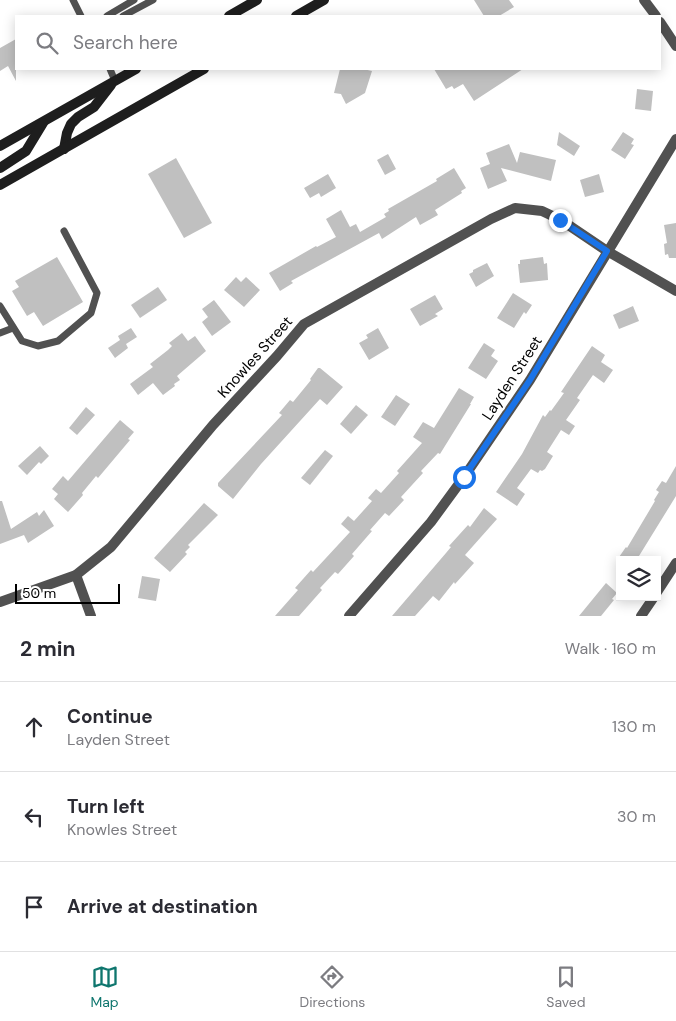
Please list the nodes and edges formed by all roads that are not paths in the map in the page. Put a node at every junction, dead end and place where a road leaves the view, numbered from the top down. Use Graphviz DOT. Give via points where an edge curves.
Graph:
graph roads {
  1 [pos="73,0"];
  2 [pos="134,0"];
  3 [pos="153,0"];
  4 [pos="257,0"];
  5 [pos="324,0"];
  6 [pos="644,0"];
  7 [pos="80,15"];
  8 [pos="109,15"];
  9 [pos="125,15"];
  10 [pos="230,15"];
  11 [pos="298,15"];
  12 [pos="655,15"];
  13 [pos="661,24"];
  14 [pos="676,46"];
  15 [pos="110,70"];
  16 [pos="134,70"];
  17 [pos="202,70"];
  18 [pos="115,81"];
  19 [pos="45,121"];
  20 [pos="676,139"];
  21 [pos="0,146"];
  22 [pos="64,149"];
  23 [pos="0,168"];
  24 [pos="0,185"];
  25 [pos="64,231"];
  26 [pos="607,251"];
  27 [pos="676,291"];
  28 [pos="0,306"];
  29 [pos="13,328"];
  30 [pos="0,333"];
  31 [pos="676,562"];
  32 [pos="76,575"];
  33 [pos="661,586"];
  34 [pos="651,601"];
  35 [pos="0,602"];
  36 [pos="92,616"];
  37 [pos="349,616"];
  38 [pos="640,616"];
  1 -- 7 [label="lane"];
  2 -- 8 [label="lane"];
  3 -- 9 [label="lane"];
  4 -- 10 [label="main road"];
  5 -- 11 [label="main road"];
  6 -- 12 [label="street"];
  13 -- 14 [label="street"];
  15 -- 18 [label="lane"];
  16 -- 18 [label="main road"];
  17 -- 22 [label="main road"];
  18 -- 19 [label="main road"];
  18 -- 22 [label="main road" via="94,107 71,124"];
  19 -- 21 [label="main road"];
  19 -- 23 [label="main road" via="26,151"];
  20 -- 26 [label="street, Layden Street"];
  22 -- 24 [label="main road"];
  25 -- 29 [label="lane" via="97,293 91,314 58,340 38,346 22,341"];
  26 -- 27 [label="street, Knowles Street"];
  26 -- 32 [label="street, Knowles Street" via="542,211 515,208 304,324 111,547"];
  26 -- 37 [label="street, Layden Street" via="530,380 464,477 431,522"];
  28 -- 29 [label="lane"];
  29 -- 30 [label="lane"];
  31 -- 33 [label="street"];
  32 -- 35 [label="street, Knowles Street"];
  32 -- 36 [label="street"];
  34 -- 38 [label="street"];
}
